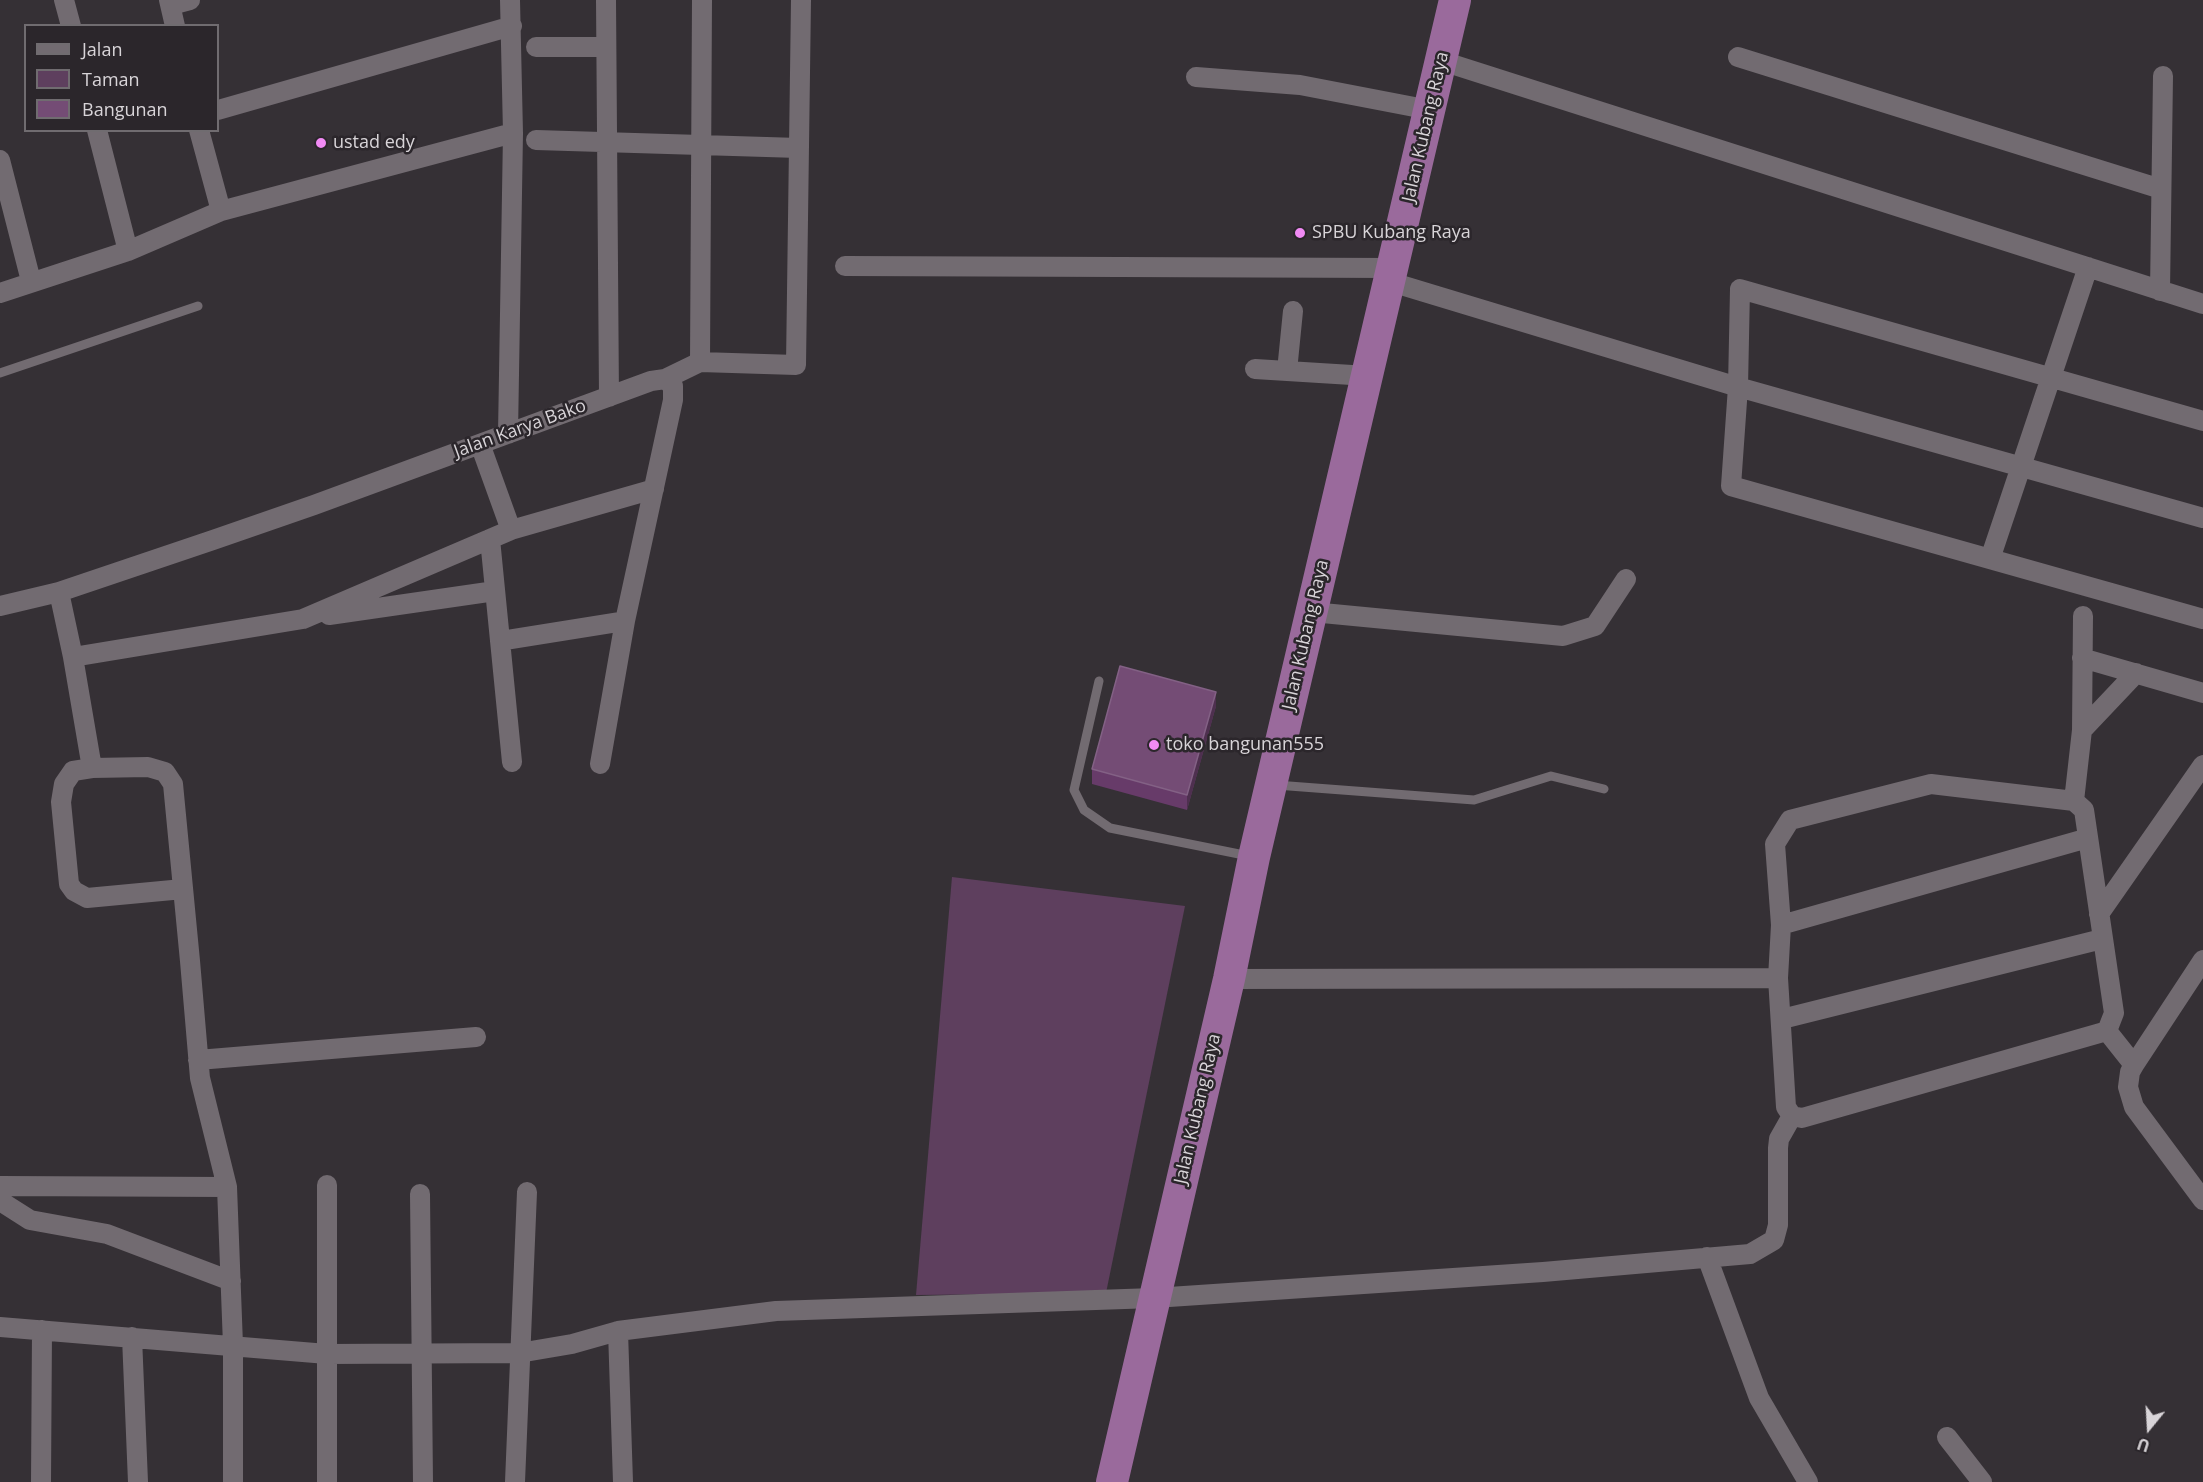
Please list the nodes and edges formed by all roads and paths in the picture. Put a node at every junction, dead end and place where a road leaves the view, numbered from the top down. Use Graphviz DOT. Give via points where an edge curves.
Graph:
graph roads {
  1 [pos="64,0"];
  2 [pos="510,0"];
  3 [pos="606,0"];
  4 [pos="702,0"];
  5 [pos="801,0"];
  6 [pos="1455,0"];
  7 [pos="176,2"];
  8 [pos="70,24"];
  9 [pos="175,24"];
  10 [pos="512,26"];
  11 [pos="536,47"];
  12 [pos="606,47"];
  13 [pos="1738,57"];
  14 [pos="1442,62"];
  15 [pos="2163,76"];
  16 [pos="1196,77"];
  17 [pos="219,110"];
  18 [pos="1431,110"];
  19 [pos="98,132"];
  20 [pos="200,132"];
  21 [pos="513,133"];
  22 [pos="536,140"];
  23 [pos="607,141"];
  24 [pos="703,145"];
  25 [pos="799,148"];
  26 [pos="0,160"];
  27 [pos="2161,189"];
  28 [pos="221,211"];
  29 [pos="128,251"];
  30 [pos="845,266"];
  31 [pos="2088,267"];
  32 [pos="1393,275"];
  33 [pos="31,281"];
  34 [pos="2160,291"];
  35 [pos="0,293"];
  36 [pos="2203,304"];
  37 [pos="198,306"];
  38 [pos="1293,311"];
  39 [pos="700,362"];
  40 [pos="1255,369"];
  41 [pos="1287,371"];
  42 [pos="0,373"];
  43 [pos="1368,376"];
  44 [pos="2052,378"];
  45 [pos="665,380"];
  46 [pos="1738,387"];
  47 [pos="609,397"];
  48 [pos="2203,421"];
  49 [pos="507,434"];
  50 [pos="480,444"];
  51 [pos="2022,467"];
  52 [pos="654,489"];
  53 [pos="2203,518"];
  54 [pos="512,530"];
  55 [pos="490,539"];
  56 [pos="1990,559"];
  57 [pos="1626,579"];
  58 [pos="495,591"];
  59 [pos="59,592"];
  60 [pos="0,606"];
  61 [pos="1312,612"];
  62 [pos="2083,616"];
  63 [pos="303,619"];
  64 [pos="2203,619"];
  65 [pos="625,621"];
  66 [pos="500,641"];
  67 [pos="73,657"];
  68 [pos="2082,658"];
  69 [pos="2136,673"];
  70 [pos="1099,681"];
  71 [pos="2203,693"];
  72 [pos="2082,730"];
  73 [pos="512,762"];
  74 [pos="600,764"];
  75 [pos="2203,765"];
  76 [pos="92,768"];
  77 [pos="1271,785"];
  78 [pos="1604,789"];
  79 [pos="2074,801"];
  80 [pos="2088,837"];
  81 [pos="1254,857"];
  82 [pos="183,889"];
  83 [pos="2099,914"];
  84 [pos="1781,925"];
  85 [pos="2103,939"];
  86 [pos="2203,960"];
  87 [pos="1778,978"];
  88 [pos="1229,980"];
  89 [pos="1782,1020"];
  90 [pos="2107,1031"];
  91 [pos="476,1037"];
  92 [pos="198,1060"];
  93 [pos="2134,1065"];
  94 [pos="1792,1116"];
  95 [pos="327,1185"];
  96 [pos="0,1186"];
  97 [pos="227,1187"];
  98 [pos="527,1192"];
  99 [pos="420,1194"];
  100 [pos="2203,1200"];
  101 [pos="0,1201"];
  102 [pos="1707,1257"];
  103 [pos="231,1281"];
  104 [pos="1154,1298"];
  105 [pos="0,1328"];
  106 [pos="42,1330"];
  107 [pos="618,1331"];
  108 [pos="132,1337"];
  109 [pos="233,1345"];
  110 [pos="421,1352"];
  111 [pos="519,1353"];
  112 [pos="327,1354"];
  113 [pos="1947,1437"];
  114 [pos="41,1482"];
  115 [pos="138,1482"];
  116 [pos="233,1482"];
  117 [pos="327,1482"];
  118 [pos="423,1482"];
  119 [pos="515,1482"];
  120 [pos="623,1482"];
  121 [pos="1112,1482"];
  122 [pos="1808,1482"];
  123 [pos="1982,1482"];
  1 -- 8 [label="street"];
  2 -- 10 [label="street"];
  3 -- 12 [label="street"];
  4 -- 24 [label="street"];
  5 -- 25 [label="street"];
  6 -- 14 [label="highway, Jalan Kubang Raya"];
  7 -- 9 [label="street"];
  10 -- 17 [label="street"];
  10 -- 21 [label="street"];
  11 -- 12 [label="street"];
  12 -- 23 [label="street"];
  13 -- 27 [label="street"];
  14 -- 18 [label="highway, Jalan Kubang Raya"];
  14 -- 31 [label="street"];
  15 -- 27 [label="street"];
  16 -- 18 [label="street" via="1300,85"];
  18 -- 32 [label="highway, Jalan Kubang Raya"];
  19 -- 29 [label="street"];
  20 -- 28 [label="street"];
  21 -- 28 [label="street"];
  21 -- 49 [label="street"];
  22 -- 23 [label="street"];
  23 -- 24 [label="street"];
  23 -- 47 [label="street"];
  24 -- 25 [label="street"];
  24 -- 39 [label="street"];
  25 -- 39 [label="street" via="796,365"];
  26 -- 33 [label="street"];
  27 -- 34 [label="street"];
  28 -- 29 [label="street"];
  29 -- 33 [label="street"];
  30 -- 32 [label="street"];
  31 -- 34 [label="street"];
  31 -- 44 [label="street"];
  32 -- 43 [label="highway, Jalan Kubang Raya"];
  32 -- 46 [label="street"];
  33 -- 35 [label="street"];
  34 -- 36 [label="street"];
  37 -- 42 [label="lane"];
  38 -- 41 [label="street"];
  39 -- 45 [label="street, Jalan Karya Bako"];
  40 -- 41 [label="street"];
  41 -- 43 [label="street"];
  43 -- 61 [label="highway, Jalan Kubang Raya"];
  44 -- 46 [label="street" via="1740,289"];
  44 -- 48 [label="street"];
  44 -- 51 [label="street"];
  45 -- 47 [label="street, Jalan Karya Bako" via="651,381"];
  45 -- 52 [label="street" via="673,386 673,400"];
  46 -- 51 [label="street"];
  46 -- 56 [label="street" via="1731,486"];
  47 -- 49 [label="street, Jalan Karya Bako"];
  49 -- 50 [label="street, Jalan Karya Bako"];
  50 -- 54 [label="street"];
  50 -- 59 [label="street, Jalan Karya Bako"];
  51 -- 53 [label="street"];
  51 -- 56 [label="street"];
  52 -- 54 [label="street"];
  52 -- 65 [label="street"];
  54 -- 55 [label="street"];
  55 -- 58 [label="street"];
  55 -- 63 [label="street"];
  56 -- 64 [label="street"];
  57 -- 61 [label="street" via="1595,626 1563,636"];
  58 -- 63 [label="street"];
  58 -- 66 [label="street"];
  59 -- 60 [label="street, Jalan Karya Bako"];
  59 -- 67 [label="street"];
  61 -- 77 [label="highway, Jalan Kubang Raya"];
  62 -- 68 [label="street"];
  63 -- 67 [label="street"];
  65 -- 66 [label="street"];
  65 -- 74 [label="street"];
  66 -- 73 [label="street"];
  67 -- 76 [label="street"];
  68 -- 69 [label="street"];
  68 -- 72 [label="street"];
  69 -- 71 [label="street"];
  69 -- 72 [label="street"];
  70 -- 81 [label="lane" via="1074,790 1084,810 1110,828"];
  72 -- 79 [label="street"];
  75 -- 83 [label="street"];
  76 -- 82 [label="street" via="148,767 169,776 173,783"];
  76 -- 82 [label="street" via="73,771 64,784 61,802 69,884 74,891 87,898"];
  77 -- 78 [label="lane" via="1474,801 1551,776"];
  77 -- 81 [label="highway, Jalan Kubang Raya"];
  79 -- 80 [label="street" via="2084,810"];
  79 -- 84 [label="street" via="1931,784 1790,820 1775,844"];
  80 -- 83 [label="street"];
  80 -- 84 [label="street"];
  81 -- 88 [label="highway, Jalan Kubang Raya"];
  82 -- 92 [label="street"];
  83 -- 85 [label="street"];
  84 -- 87 [label="street"];
  85 -- 89 [label="street"];
  85 -- 90 [label="street" via="2114,1013"];
  86 -- 93 [label="street"];
  87 -- 88 [label="street"];
  87 -- 89 [label="street"];
  88 -- 104 [label="highway, Jalan Kubang Raya"];
  89 -- 94 [label="street" via="1786,1107"];
  90 -- 93 [label="street"];
  90 -- 94 [label="street" via="1802,1118"];
  91 -- 92 [label="street"];
  92 -- 97 [label="street"];
  93 -- 100 [label="street" via="2128,1087 2134,1107"];
  94 -- 102 [label="street" via="1779,1139 1778,1225 1774,1240 1750,1254"];
  95 -- 112 [label="street"];
  96 -- 97 [label="street"];
  97 -- 103 [label="street"];
  98 -- 111 [label="street"];
  99 -- 110 [label="street"];
  101 -- 103 [label="street" via="30,1220 107,1234"];
  102 -- 104 [label="street"];
  102 -- 122 [label="street" via="1759,1398"];
  103 -- 109 [label="street"];
  104 -- 107 [label="street" via="776,1311"];
  104 -- 121 [label="highway, Jalan Kubang Raya"];
  105 -- 106 [label="street"];
  106 -- 108 [label="street"];
  106 -- 114 [label="street"];
  107 -- 111 [label="street"];
  107 -- 120 [label="street"];
  108 -- 109 [label="street"];
  108 -- 115 [label="street"];
  109 -- 112 [label="street"];
  109 -- 116 [label="street"];
  110 -- 111 [label="street"];
  110 -- 112 [label="street"];
  110 -- 118 [label="street"];
  111 -- 119 [label="street"];
  112 -- 117 [label="street"];
  113 -- 123 [label="street"];
}
